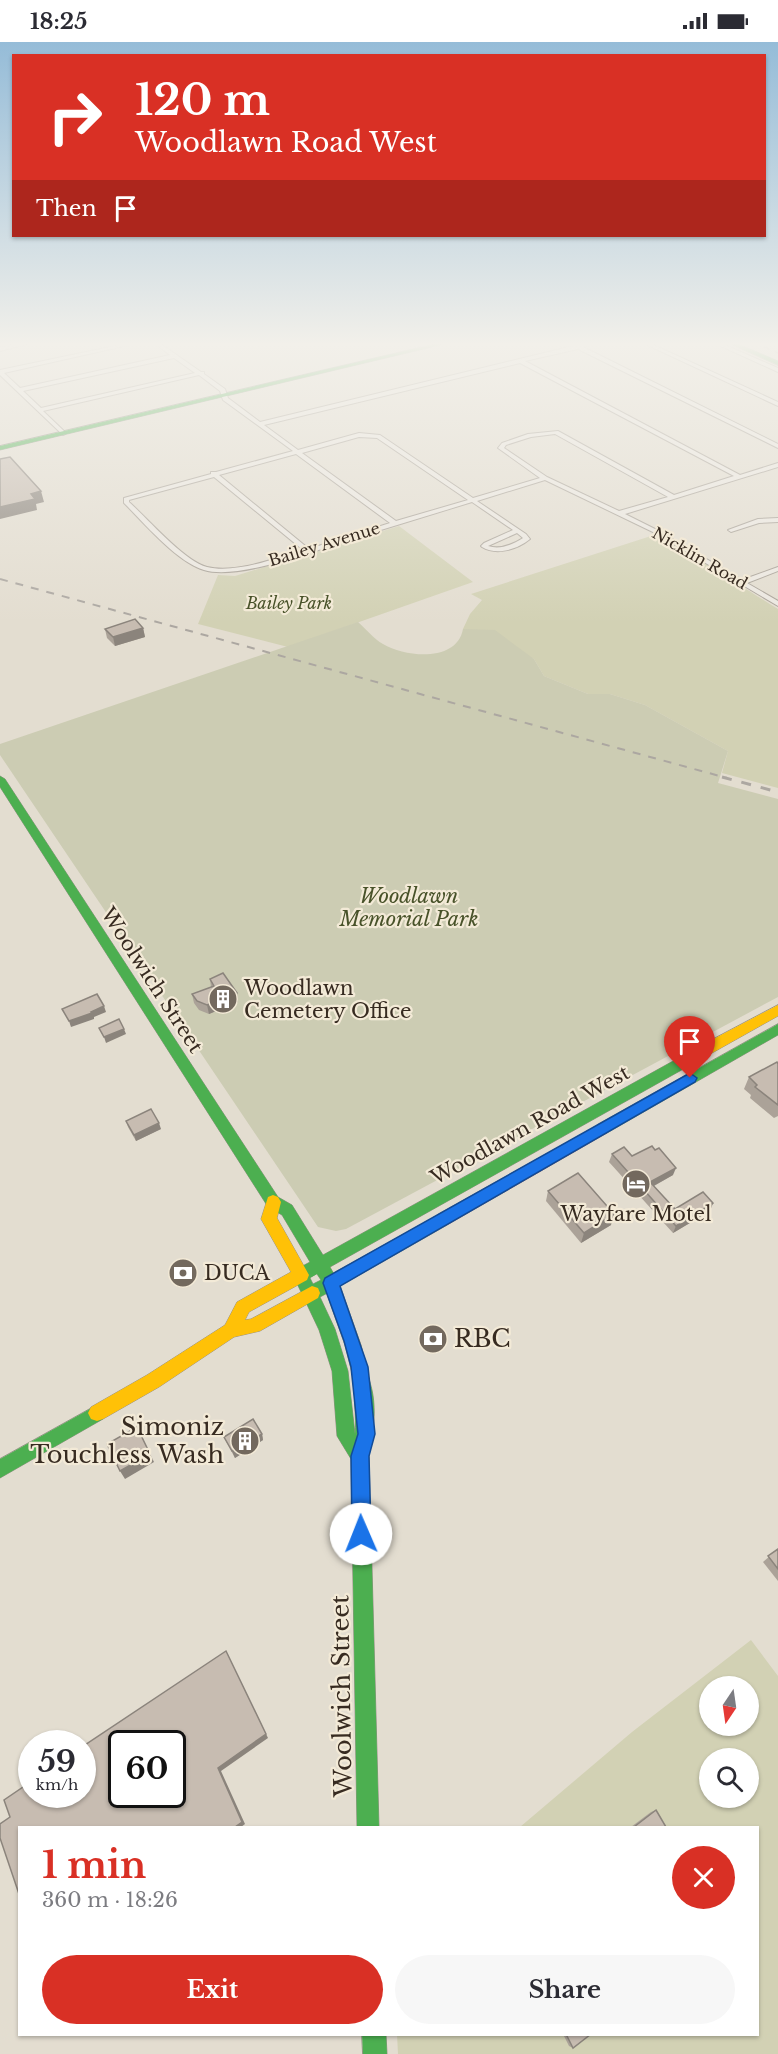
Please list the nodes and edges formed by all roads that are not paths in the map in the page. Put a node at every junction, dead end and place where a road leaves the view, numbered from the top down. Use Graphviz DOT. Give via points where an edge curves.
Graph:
graph roads {
  1 [pos="51,436"];
  2 [pos="275,436"];
  3 [pos="356,436"];
  4 [pos="376,436"];
  5 [pos="531,436"];
  6 [pos="566,436"];
  7 [pos="662,436"];
  8 [pos="758,436"];
  9 [pos="778,446"];
  10 [pos="0,448"];
  11 [pos="296,452"];
  12 [pos="778,465"];
  13 [pos="213,473"];
  14 [pos="738,476"];
  15 [pos="545,478"];
  16 [pos="672,496"];
  17 [pos="473,500"];
  18 [pos="621,513"];
  19 [pos="778,520"];
  20 [pos="394,523"];
  21 [pos="731,530"];
  22 [pos="517,531"];
  23 [pos="307,550"];
  24 [pos="778,569"];
  25 [pos="743,582"];
  26 [pos="778,604"];
  27 [pos="1,782"];
  28 [pos="778,1010"];
  29 [pos="778,1029"];
  30 [pos="273,1202"];
  31 [pos="321,1264"];
  32 [pos="301,1275"];
  33 [pos="331,1283"];
  34 [pos="311,1294"];
  35 [pos="231,1330"];
  36 [pos="360,1456"];
  37 [pos="0,1468"];
  38 [pos="368,1826"];
  39 [pos="374,2036"];
  40 [pos="375,2054"];
  1 -- 10 [label="main road"];
  2 -- 11 [label="street"];
  3 -- 11 [label="street"];
  4 -- 17 [label="street"];
  5 -- 15 [label="street, Nicklin Road" via="502,446 504,453"];
  6 -- 16 [label="street, Nicklin Road"];
  7 -- 14 [label="street"];
  8 -- 9 [label="street"];
  11 -- 13 [label="street"];
  11 -- 20 [label="street"];
  12 -- 14 [label="street"];
  13 -- 23 [label="street"];
  13 -- 23 [label="street, Bailey Avenue" via="126,501 194,564 206,568 236,570"];
  14 -- 16 [label="street"];
  15 -- 17 [label="street, Bailey Avenue"];
  15 -- 18 [label="street, Nicklin Road"];
  16 -- 18 [label="street"];
  17 -- 20 [label="street, Bailey Avenue"];
  17 -- 22 [label="street"];
  18 -- 25 [label="street, Nicklin Road"];
  19 -- 21 [label="street"];
  20 -- 23 [label="street, Bailey Avenue"];
  22 -- 22 [label="street" via="486,544 484,546 495,551 524,541 524,535"];
  24 -- 25 [label="street"];
  25 -- 26 [label="street, Nicklin Road"];
  27 -- 30 [label="main road, Woolwich Street"];
  28 -- 31 [label="main road, Woodlawn Road West"];
  29 -- 33 [label="main road, Woodlawn Road West"];
  30 -- 31 [label="main road, Woolwich Street" via="287,1210"];
  30 -- 32 [label="main road, Woolwich Street" via="269,1219"];
  31 -- 32 [label="main road, Woodlawn Road West"];
  31 -- 33 [label="main road, Woolwich Street"];
  32 -- 34 [label="main road, Woolwich Street"];
  32 -- 35 [label="main road, Woodlawn Road West" via="243,1307"];
  33 -- 34 [label="main road, Woodlawn Road West"];
  33 -- 36 [label="main road, Woolwich Street" via="359,1367 366,1434"];
  34 -- 35 [label="main road, Woodlawn Road West" via="254,1326"];
  34 -- 36 [label="main road, Woolwich Street" via="340,1371 346,1436"];
  35 -- 37 [label="main road" via="153,1381"];
  36 -- 38 [label="main road, Woolwich Street"];
  39 -- 40 [label="main road"];
}
